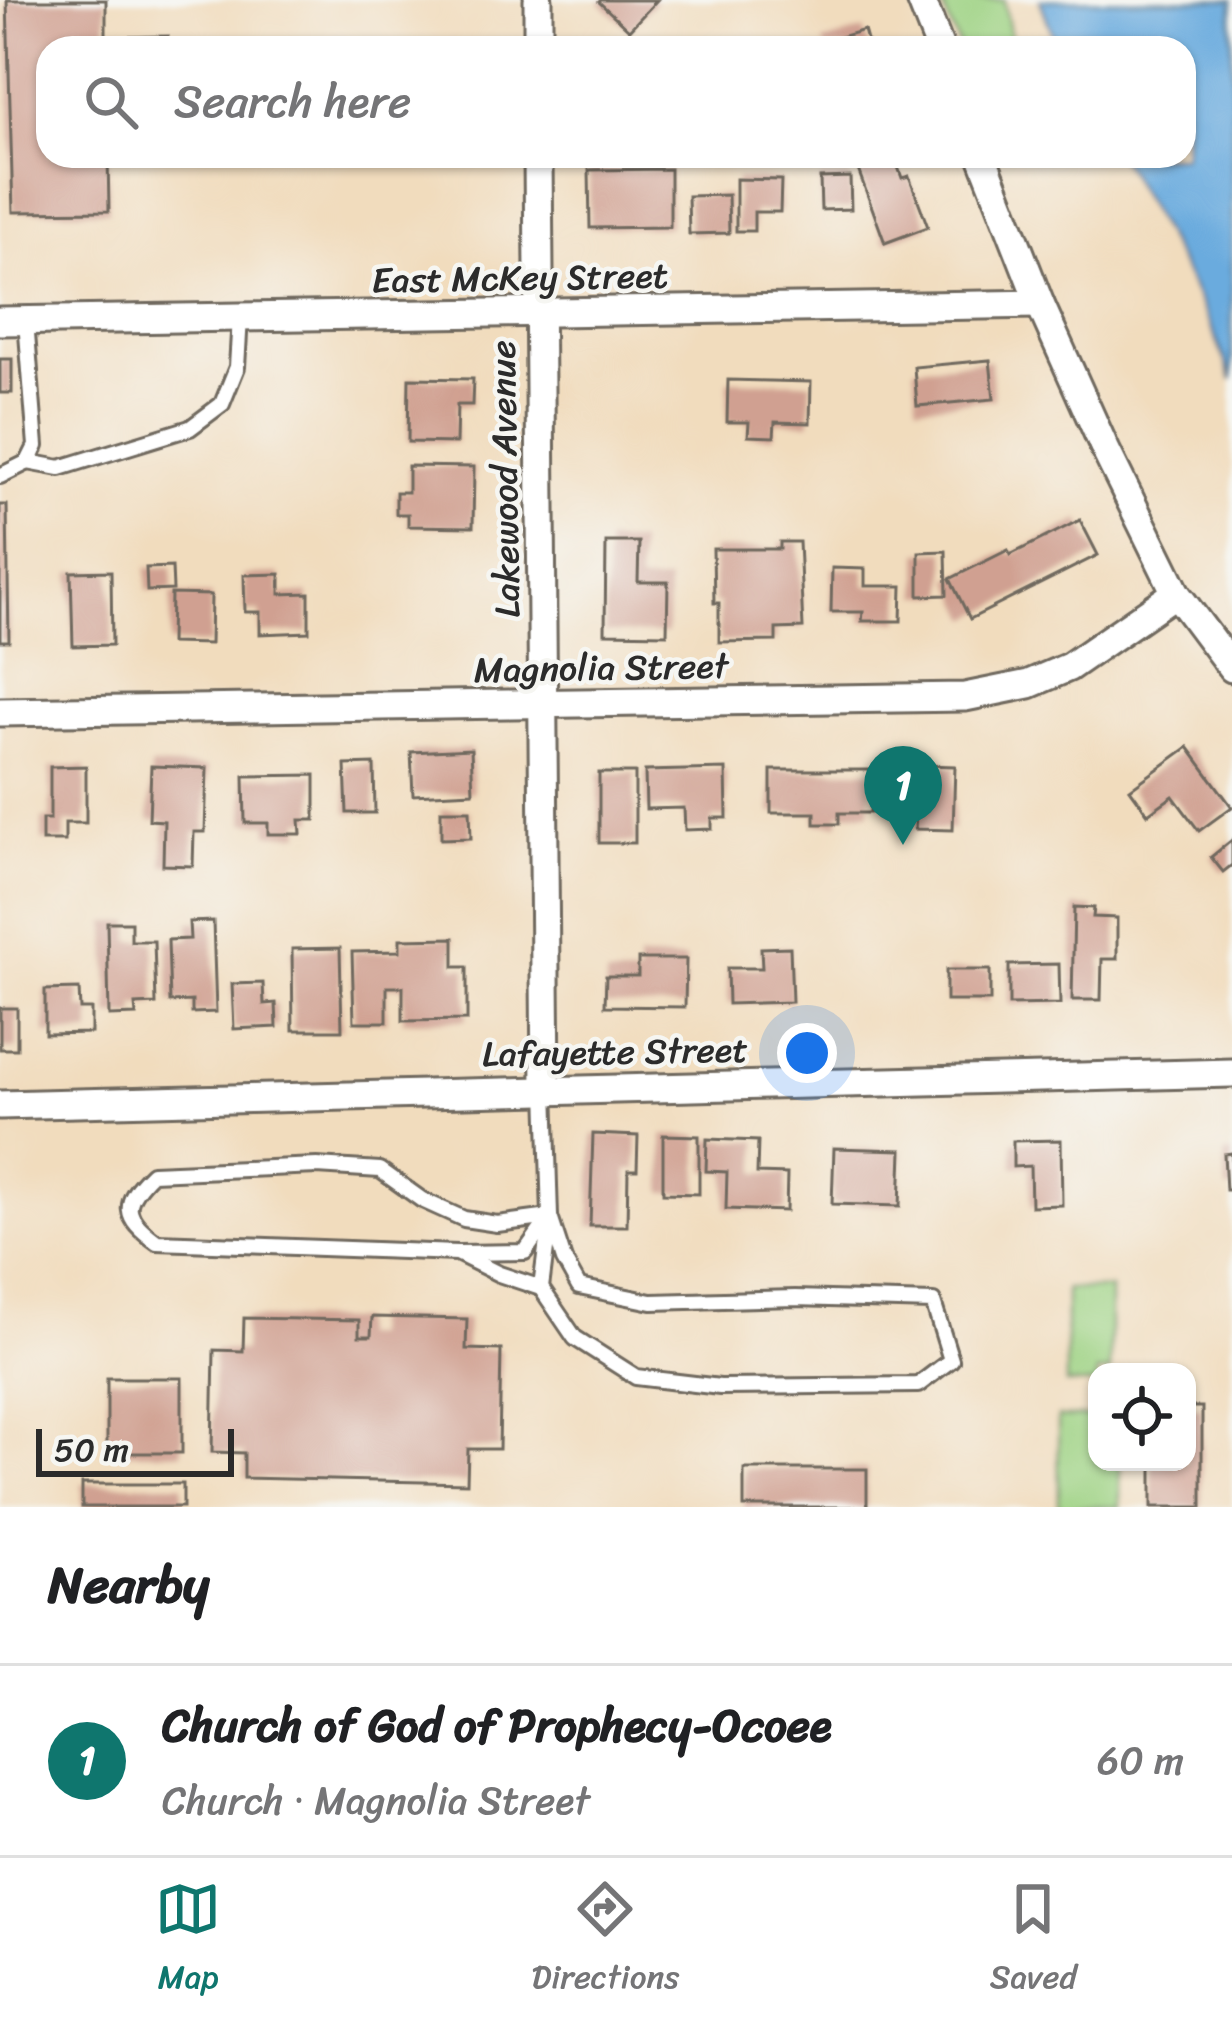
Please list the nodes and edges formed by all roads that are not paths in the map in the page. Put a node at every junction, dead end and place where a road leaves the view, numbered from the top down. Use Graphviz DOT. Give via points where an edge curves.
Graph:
graph roads {
  1 [pos="538,0"];
  2 [pos="921,0"];
  3 [pos="538,36"];
  4 [pos="935,36"];
  5 [pos="538,168"];
  6 [pos="987,168"];
  7 [pos="1040,304"];
  8 [pos="538,313"];
  9 [pos="240,317"];
  10 [pos="13,321"];
  11 [pos="28,462"];
  12 [pos="0,476"];
  13 [pos="1176,593"];
  14 [pos="1232,668"];
  15 [pos="542,704"];
  16 [pos="0,712"];
  17 [pos="1232,1072"];
  18 [pos="546,1089"];
  19 [pos="0,1106"];
  20 [pos="550,1217"];
  21 [pos="457,1253"];
  22 [pos="541,1288"];
  1 -- 3 [label="street"];
  2 -- 4 [label="street"];
  5 -- 8 [label="street, Lakewood Avenue"];
  6 -- 7 [label="street"];
  7 -- 8 [label="street, East McKey Street"];
  7 -- 13 [label="street"];
  8 -- 9 [label="street, East McKey Street"];
  8 -- 15 [label="street, Lakewood Avenue"];
  9 -- 10 [label="street, East McKey Street"];
  9 -- 11 [label="lane" via="237,367 222,404 190,428 60,468"];
  10 -- 11 [label="lane" via="36,446"];
  11 -- 12 [label="lane"];
  13 -- 14 [label="street"];
  13 -- 15 [label="street, Magnolia Street" via="1069,667 965,697"];
  15 -- 16 [label="street, Magnolia Street"];
  15 -- 18 [label="street, Lakewood Avenue"];
  17 -- 18 [label="street, Lafayette Street"];
  18 -- 19 [label="street, Lafayette Street"];
  18 -- 20 [label="lane"];
  20 -- 21 [label="lane" via="525,1252"];
  20 -- 21 [label="lane" via="464,1219 380,1170 317,1166 152,1173 132,1192 134,1226 157,1242"];
  20 -- 22 [label="lane"];
  20 -- 22 [label="lane" via="579,1287 652,1302 933,1302 951,1360 918,1385 720,1387 636,1377 575,1338"];
  21 -- 22 [label="lane"];
}
